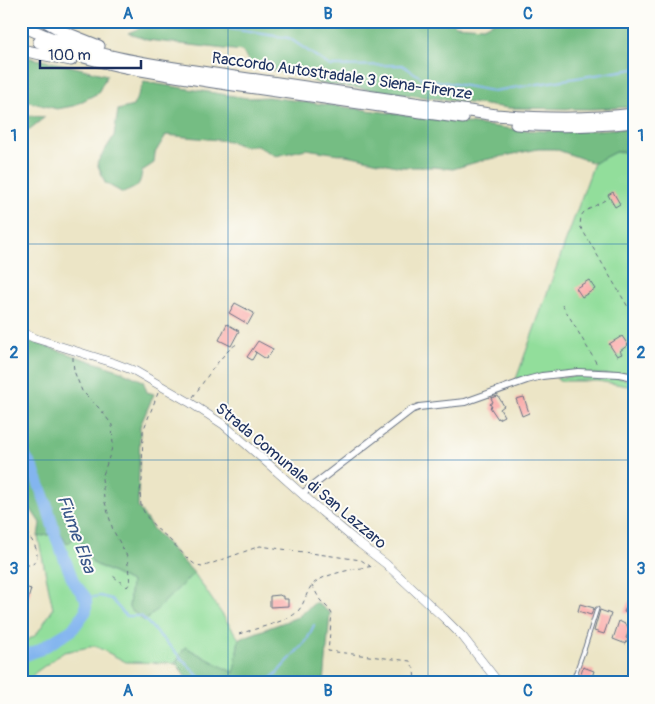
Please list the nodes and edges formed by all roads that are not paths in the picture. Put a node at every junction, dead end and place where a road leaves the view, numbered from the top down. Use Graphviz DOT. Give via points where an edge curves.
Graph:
graph roads {
  1 [pos="44,21"];
  2 [pos="21,26"];
  3 [pos="21,34"];
  4 [pos="21,50"];
  5 [pos="306,87"];
  6 [pos="266,90"];
  7 [pos="634,114"];
  8 [pos="634,122"];
  9 [pos="21,332"];
  10 [pos="634,378"];
  11 [pos="302,494"];
  12 [pos="597,609"];
  13 [pos="499,683"];
  14 [pos="572,683"];
  1 -- 5 [label="highway" via="77,38 118,51 287,78"];
  2 -- 5 [label="highway, Raccordo Autostradale 3 Siena-Firenze" via="74,46 128,59"];
  3 -- 6 [label="highway, Raccordo Autostradale 3 Siena-Firenze" via="68,52 116,65"];
  4 -- 6 [label="highway" via="137,75 249,93"];
  5 -- 7 [label="highway, Raccordo Autostradale 3 Siena-Firenze" via="496,115 576,118"];
  6 -- 8 [label="highway, Raccordo Autostradale 3 Siena-Firenze" via="493,122 539,126"];
  9 -- 11 [label="street, Strada Comunale di San Lazzaro" via="128,368 189,402 230,430"];
  10 -- 11 [label="street" via="578,372 542,376 465,402 419,407"];
  11 -- 13 [label="street, Strada Comunale di San Lazzaro" via="386,564 459,633"];
  12 -- 14 [label="lane"];
}
